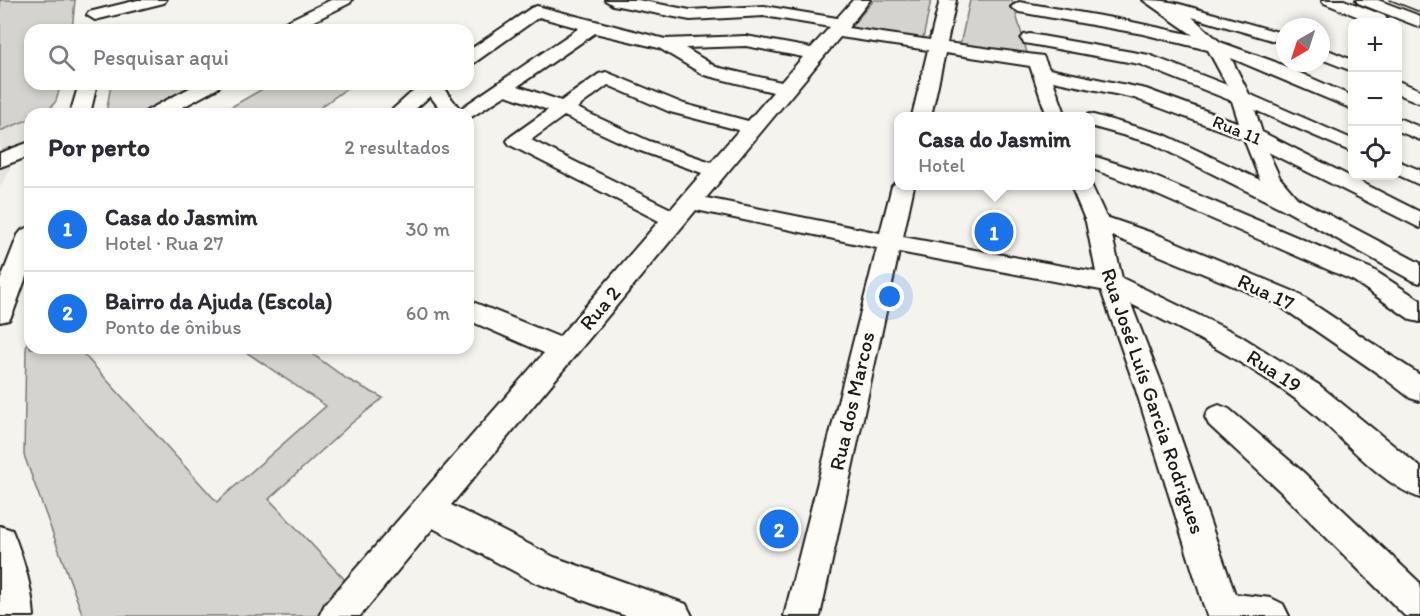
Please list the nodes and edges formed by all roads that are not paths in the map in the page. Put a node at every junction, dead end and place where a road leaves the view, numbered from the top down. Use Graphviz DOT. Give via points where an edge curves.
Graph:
graph roads {
  1 [pos="158,0"];
  2 [pos="344,0"];
  3 [pos="613,0"];
  4 [pos="862,0"];
  5 [pos="948,0"];
  6 [pos="1149,0"];
  7 [pos="1330,0"];
  8 [pos="1364,0"];
  9 [pos="1018,3"];
  10 [pos="534,5"];
  11 [pos="1235,8"];
  12 [pos="95,15"];
  13 [pos="1375,18"];
  14 [pos="1420,22"];
  15 [pos="295,24"];
  16 [pos="592,27"];
  17 [pos="839,27"];
  18 [pos="1276,27"];
  19 [pos="1402,30"];
  20 [pos="1276,36"];
  21 [pos="1420,37"];
  22 [pos="1030,39"];
  23 [pos="665,44"];
  24 [pos="937,46"];
  25 [pos="1215,47"];
  26 [pos="474,54"];
  27 [pos="816,54"];
  28 [pos="1330,56"];
  29 [pos="1348,64"];
  30 [pos="1040,67"];
  31 [pos="504,88"];
  32 [pos="786,89"];
  33 [pos="1402,89"];
  34 [pos="86,90"];
  35 [pos="200,90"];
  36 [pos="433,90"];
  37 [pos="435,90"];
  38 [pos="1240,97"];
  39 [pos="1420,97"];
  40 [pos="1348,101"];
  41 [pos="82,108"];
  42 [pos="166,108"];
  43 [pos="407,108"];
  44 [pos="449,108"];
  45 [pos="474,108"];
  46 [pos="562,108"];
  47 [pos="922,112"];
  48 [pos="1055,112"];
  49 [pos="1095,121"];
  50 [pos="1402,126"];
  51 [pos="753,128"];
  52 [pos="1420,134"];
  53 [pos="1252,135"];
  54 [pos="1348,144"];
  55 [pos="24,151"];
  56 [pos="0,161"];
  57 [pos="1095,163"];
  58 [pos="1402,169"];
  59 [pos="716,171"];
  60 [pos="1420,178"];
  61 [pos="902,190"];
  62 [pos="1084,190"];
  63 [pos="690,202"];
  64 [pos="1291,204"];
  65 [pos="675,220"];
  66 [pos="1420,220"];
  67 [pos="1097,222"];
  68 [pos="888,242"];
  69 [pos="24,251"];
  70 [pos="1420,274"];
  71 [pos="1363,275"];
  72 [pos="1111,283"];
  73 [pos="474,312"];
  74 [pos="0,313"];
  75 [pos="1420,314"];
  76 [pos="564,350"];
  77 [pos="1420,390"];
  78 [pos="1219,417"];
  79 [pos="1420,484"];
  80 [pos="429,510"];
  81 [pos="0,541"];
  82 [pos="1420,607"];
  83 [pos="19,610"];
  84 [pos="1224,613"];
  85 [pos="337,616"];
  86 [pos="674,616"];
  87 [pos="802,616"];
  88 [pos="1271,616"];
  1 -- 12 [label="street"];
  2 -- 15 [label="street"];
  3 -- 17 [label="street, Rua 11" via="690,15 764,11"];
  4 -- 17 [label="street, Rua 2"];
  5 -- 24 [label="street"];
  6 -- 20 [label="street"];
  6 -- 25 [label="street" via="1191,24"];
  7 -- 13 [label="street"];
  8 -- 14 [label="street"];
  9 -- 22 [label="street"];
  9 -- 25 [label="street"];
  10 -- 16 [label="street"];
  10 -- 26 [label="street"];
  11 -- 18 [label="street"];
  16 -- 23 [label="street"];
  16 -- 31 [label="street"];
  17 -- 24 [label="street, Rua 11"];
  17 -- 27 [label="street, Rua 2"];
  19 -- 21 [label="street"];
  22 -- 30 [label="street"];
  22 -- 38 [label="street" via="1143,59"];
  23 -- 27 [label="street" via="746,41"];
  23 -- 32 [label="street" via="710,71"];
  24 -- 30 [label="street, Rua 11"];
  24 -- 47 [label="street"];
  25 -- 38 [label="street"];
  25 -- 40 [label="street" via="1284,71"];
  27 -- 32 [label="street, Rua 2"];
  28 -- 29 [label="street"];
  30 -- 48 [label="street"];
  30 -- 53 [label="street, Rua 11" via="1139,93"];
  31 -- 45 [label="street"];
  31 -- 46 [label="street"];
  32 -- 51 [label="street, Rua 2"];
  33 -- 39 [label="street"];
  34 -- 41 [label="street"];
  35 -- 42 [label="street"];
  36 -- 43 [label="street"];
  37 -- 44 [label="street"];
  38 -- 53 [label="street"];
  38 -- 54 [label="street"];
  46 -- 51 [label="street" via="606,78 677,108"];
  46 -- 59 [label="street" via="642,145"];
  46 -- 65 [label="street" via="517,141"];
  49 -- 64 [label="street" via="1158,139"];
  50 -- 52 [label="street"];
  51 -- 59 [label="street, Rua 2"];
  53 -- 64 [label="street" via="1268,176"];
  53 -- 66 [label="street, Rua 11"];
  55 -- 56 [label="street"];
  57 -- 71 [label="street"];
  58 -- 60 [label="street"];
  59 -- 63 [label="street, Rua 2"];
  61 -- 68 [label="street, Rua dos Marcos"];
  62 -- 67 [label="street, Rua José Luís Garcia Rodrigues"];
  63 -- 65 [label="street, Rua 2"];
  63 -- 68 [label="street, Rua 19"];
  64 -- 70 [label="street"];
  64 -- 71 [label="street" via="1306,224"];
  65 -- 76 [label="street, Rua 2"];
  67 -- 72 [label="street, Rua José Luís Garcia Rodrigues"];
  67 -- 77 [label="street, Rua 17" via="1286,298"];
  68 -- 72 [label="street, Rua 19"];
  68 -- 87 [label="street, Rua dos Marcos"];
  69 -- 74 [label="street"];
  71 -- 75 [label="street"];
  72 -- 79 [label="street, Rua 19" via="1230,342 1309,393"];
  72 -- 84 [label="street, Rua José Luís Garcia Rodrigues"];
  73 -- 76 [label="street"];
  76 -- 80 [label="street, Rua 2"];
  78 -- 82 [label="street"];
  80 -- 85 [label="street, Rua 2"];
  80 -- 86 [label="street" via="546,571"];
  81 -- 83 [label="street"];
  84 -- 88 [label="street"];
}
